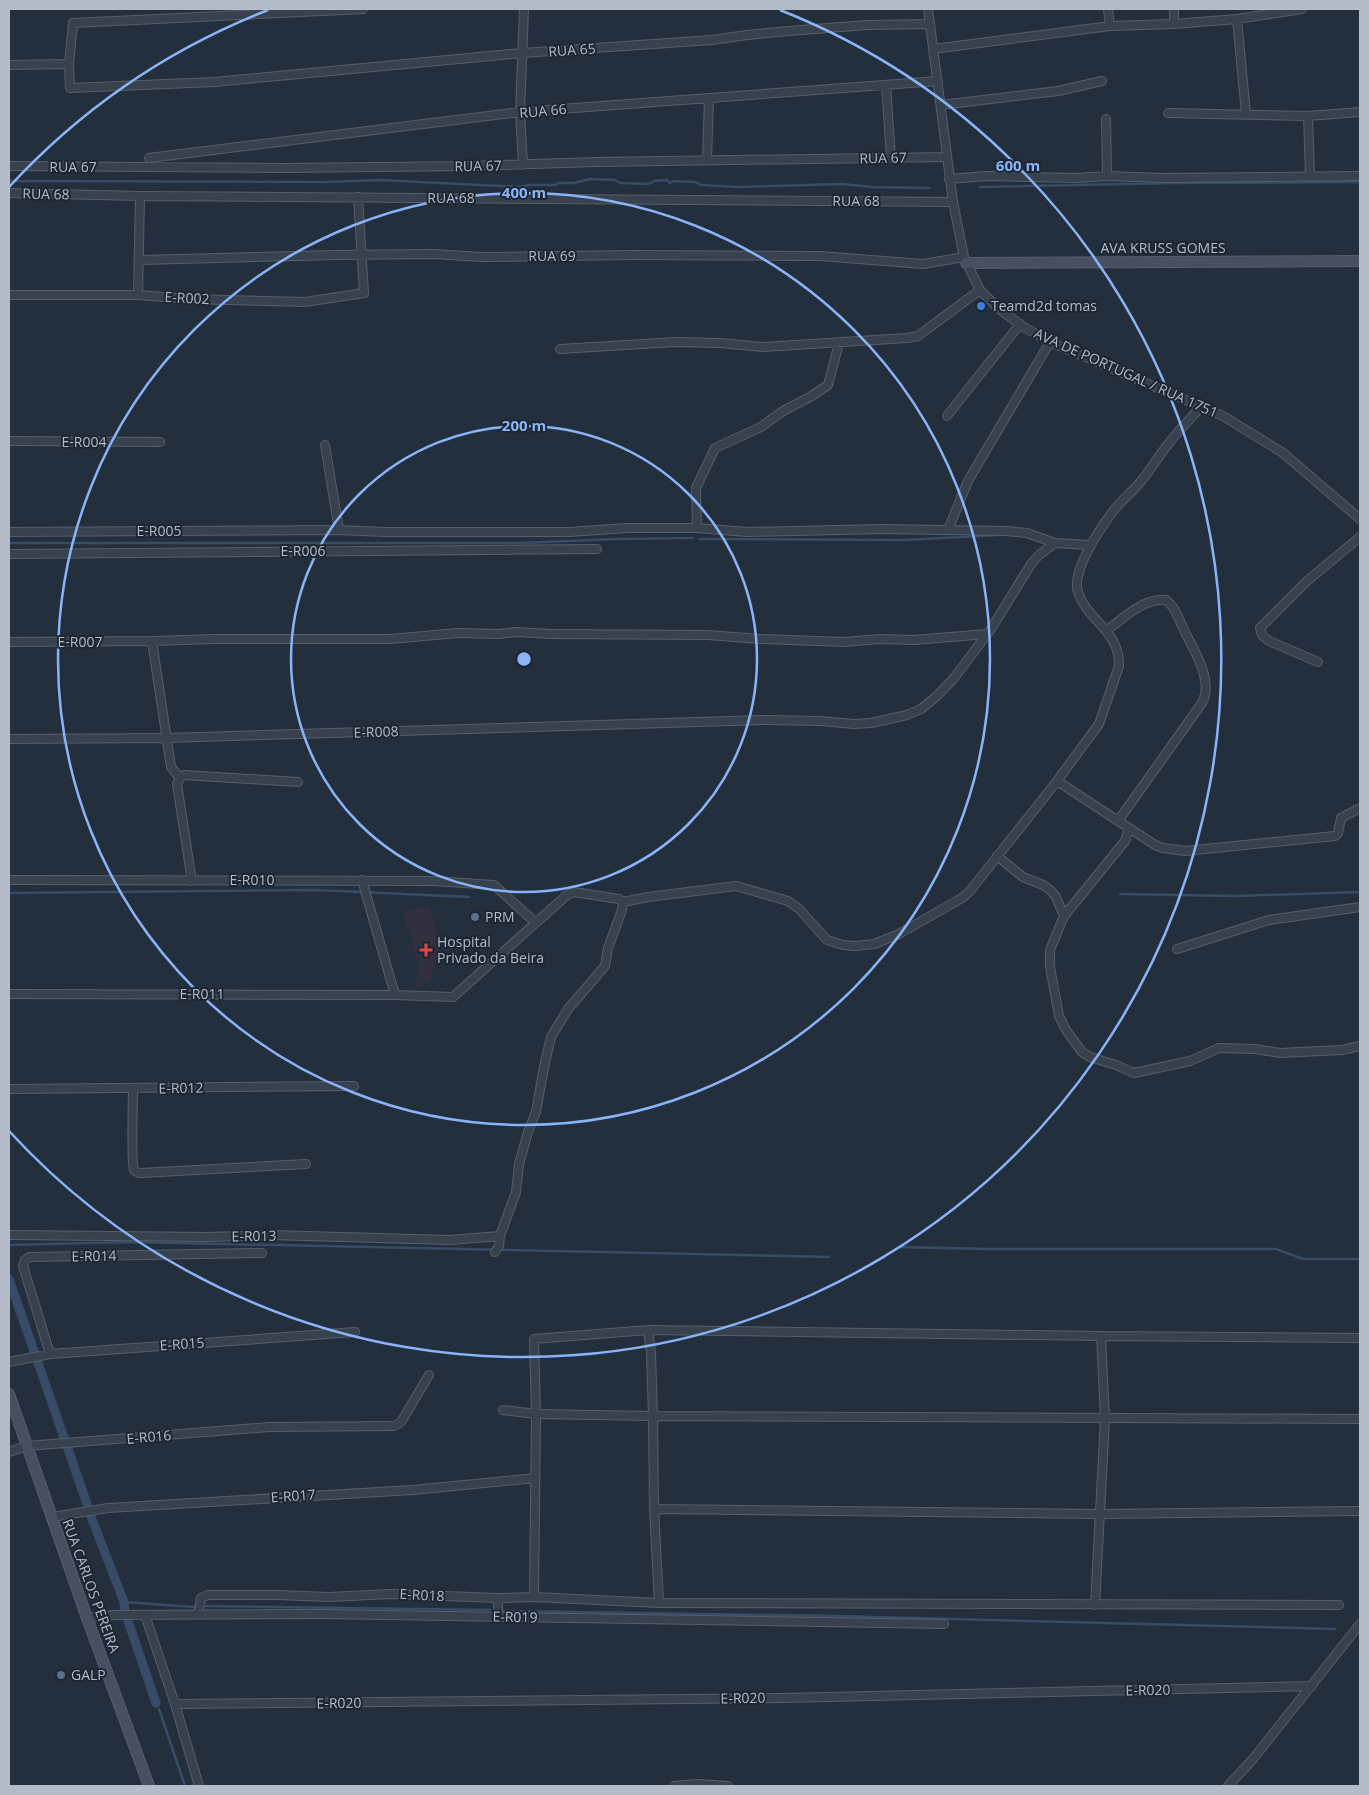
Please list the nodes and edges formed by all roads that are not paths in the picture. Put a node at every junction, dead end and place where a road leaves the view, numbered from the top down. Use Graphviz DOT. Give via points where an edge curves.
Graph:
graph roads {
  1 [pos="363,9"];
  2 [pos="524,9"];
  3 [pos="928,9"];
  4 [pos="1108,9"];
  5 [pos="1174,9"];
  6 [pos="1301,9"];
  7 [pos="1237,19"];
  8 [pos="930,24"];
  9 [pos="1174,24"];
  10 [pos="1110,26"];
  11 [pos="933,49"];
  12 [pos="522,53"];
  13 [pos="69,64"];
  14 [pos="9,66"];
  15 [pos="938,81"];
  16 [pos="1102,81"];
  17 [pos="886,85"];
  18 [pos="709,98"];
  19 [pos="941,105"];
  20 [pos="520,112"];
  21 [pos="1360,112"];
  22 [pos="1168,113"];
  23 [pos="1246,114"];
  24 [pos="1308,116"];
  25 [pos="1106,119"];
  26 [pos="947,157"];
  27 [pos="149,158"];
  28 [pos="890,158"];
  29 [pos="707,160"];
  30 [pos="522,165"];
  31 [pos="9,166"];
  32 [pos="1106,176"];
  33 [pos="1360,176"];
  34 [pos="1310,177"];
  35 [pos="949,179"];
  36 [pos="9,193"];
  37 [pos="140,196"];
  38 [pos="358,197"];
  39 [pos="953,202"];
  40 [pos="362,255"];
  41 [pos="140,260"];
  42 [pos="965,260"];
  43 [pos="1360,262"];
  44 [pos="980,290"];
  45 [pos="9,295"];
  46 [pos="138,295"];
  47 [pos="1020,324"];
  48 [pos="1050,342"];
  49 [pos="839,343"];
  50 [pos="560,349"];
  51 [pos="1202,406"];
  52 [pos="947,416"];
  53 [pos="9,442"];
  54 [pos="160,442"];
  55 [pos="325,445"];
  56 [pos="1360,519"];
  57 [pos="697,528"];
  58 [pos="338,530"];
  59 [pos="948,530"];
  60 [pos="9,532"];
  61 [pos="1360,537"];
  62 [pos="1055,544"];
  63 [pos="1090,545"];
  64 [pos="596,549"];
  65 [pos="9,554"];
  66 [pos="1107,630"];
  67 [pos="987,634"];
  68 [pos="152,641"];
  69 [pos="9,642"];
  70 [pos="1318,662"];
  71 [pos="166,738"];
  72 [pos="9,739"];
  73 [pos="180,778"];
  74 [pos="1057,780"];
  75 [pos="298,782"];
  76 [pos="1360,808"];
  77 [pos="1118,820"];
  78 [pos="1129,828"];
  79 [pos="1140,834"];
  80 [pos="1125,841"];
  81 [pos="997,856"];
  82 [pos="9,880"];
  83 [pos="362,880"];
  84 [pos="190,881"];
  85 [pos="623,902"];
  86 [pos="1360,907"];
  87 [pos="1064,916"];
  88 [pos="536,923"];
  89 [pos="1176,949"];
  90 [pos="9,994"];
  91 [pos="395,995"];
  92 [pos="1360,1046"];
  93 [pos="354,1086"];
  94 [pos="9,1089"];
  95 [pos="133,1089"];
  96 [pos="306,1164"];
  97 [pos="9,1235"];
  98 [pos="500,1236"];
  99 [pos="495,1252"];
  100 [pos="262,1253"];
  101 [pos="648,1330"];
  102 [pos="355,1332"];
  103 [pos="1101,1336"];
  104 [pos="1360,1338"];
  105 [pos="50,1354"];
  106 [pos="9,1362"];
  107 [pos="429,1375"];
  108 [pos="9,1394"];
  109 [pos="503,1410"];
  110 [pos="536,1414"];
  111 [pos="653,1416"];
  112 [pos="1105,1419"];
  113 [pos="1360,1419"];
  114 [pos="27,1446"];
  115 [pos="9,1452"];
  116 [pos="535,1478"];
  117 [pos="654,1509"];
  118 [pos="1360,1511"];
  119 [pos="1100,1514"];
  120 [pos="52,1517"];
  121 [pos="534,1597"];
  122 [pos="498,1598"];
  123 [pos="660,1602"];
  124 [pos="1095,1605"];
  125 [pos="1339,1605"];
  126 [pos="198,1614"];
  127 [pos="145,1615"];
  128 [pos="498,1617"];
  129 [pos="87,1618"];
  130 [pos="944,1624"];
  131 [pos="1360,1624"];
  132 [pos="1312,1686"];
  133 [pos="175,1704"];
  134 [pos="149,1786"];
  135 [pos="199,1786"];
  136 [pos="674,1786"];
  137 [pos="728,1786"];
  138 [pos="1228,1786"];
  1 -- 13 [label="street" via="73,23"];
  2 -- 12 [label="street"];
  3 -- 8 [label="street, AVA DE PORTUGAL / RUA 1751"];
  4 -- 10 [label="street"];
  5 -- 9 [label="street"];
  6 -- 7 [label="street"];
  7 -- 9 [label="street"];
  7 -- 23 [label="street"];
  8 -- 11 [label="street, AVA DE PORTUGAL / RUA 1751"];
  8 -- 12 [label="street, RUA 65" via="867,25"];
  9 -- 10 [label="street"];
  10 -- 11 [label="street"];
  11 -- 15 [label="street, AVA DE PORTUGAL / RUA 1751"];
  12 -- 13 [label="street, RUA 65" via="214,82 70,88"];
  12 -- 20 [label="street"];
  13 -- 14 [label="street"];
  15 -- 17 [label="street, RUA 66"];
  15 -- 19 [label="street, AVA DE PORTUGAL / RUA 1751"];
  16 -- 19 [label="street" via="1058,91"];
  17 -- 18 [label="street, RUA 66"];
  17 -- 28 [label="street"];
  18 -- 20 [label="street, RUA 66"];
  18 -- 29 [label="street"];
  19 -- 26 [label="street, AVA DE PORTUGAL / RUA 1751"];
  20 -- 27 [label="street, RUA 66"];
  20 -- 30 [label="street"];
  21 -- 24 [label="street"];
  22 -- 23 [label="street"];
  23 -- 24 [label="street"];
  24 -- 34 [label="street"];
  25 -- 32 [label="street"];
  26 -- 28 [label="street, RUA 67"];
  26 -- 35 [label="street, AVA DE PORTUGAL / RUA 1751"];
  28 -- 29 [label="street, RUA 67"];
  29 -- 30 [label="street, RUA 67"];
  30 -- 31 [label="street, RUA 67" via="285,168"];
  32 -- 34 [label="street"];
  32 -- 35 [label="street"];
  33 -- 34 [label="street"];
  35 -- 39 [label="street, AVA DE PORTUGAL / RUA 1751"];
  36 -- 37 [label="street, RUA 68"];
  37 -- 38 [label="street, RUA 68"];
  37 -- 41 [label="street"];
  38 -- 39 [label="street, RUA 68"];
  38 -- 40 [label="street"];
  39 -- 42 [label="street, AVA DE PORTUGAL / RUA 1751"];
  40 -- 41 [label="street, RUA 69"];
  40 -- 42 [label="street, RUA 69" via="820,256 923,264"];
  40 -- 46 [label="street, E-R002" via="364,293 305,302"];
  41 -- 46 [label="street"];
  42 -- 43 [label="street, AVA KRUSS GOMES"];
  42 -- 44 [label="street, AVA DE PORTUGAL / RUA 1751"];
  44 -- 47 [label="street, AVA DE PORTUGAL / RUA 1751"];
  44 -- 49 [label="street" via="918,336"];
  45 -- 46 [label="street, E-R002"];
  47 -- 48 [label="street, AVA DE PORTUGAL / RUA 1751"];
  47 -- 52 [label="street"];
  48 -- 51 [label="street, AVA DE PORTUGAL / RUA 1751"];
  48 -- 59 [label="street" via="968,481"];
  49 -- 50 [label="street" via="764,347 675,342"];
  49 -- 57 [label="street" via="828,385 761,427 715,448 696,488"];
  51 -- 56 [label="street, AVA DE PORTUGAL / RUA 1751" via="1283,453"];
  51 -- 63 [label="street" via="1170,441 1142,481 1114,510"];
  53 -- 54 [label="street, E-R004"];
  55 -- 58 [label="street"];
  57 -- 58 [label="street" via="570,532"];
  57 -- 59 [label="street" via="747,532"];
  58 -- 60 [label="street, E-R005"];
  59 -- 62 [label="street" via="1027,533"];
  61 -- 70 [label="street" via="1307,581 1260,628 1262,636 1269,641"];
  62 -- 63 [label="street"];
  62 -- 67 [label="street, E-R008" via="1031,564"];
  63 -- 66 [label="street" via="1076,585 1090,614"];
  64 -- 65 [label="street, E-R006"];
  66 -- 74 [label="street" via="1119,658 1115,679 1099,724"];
  66 -- 77 [label="street" via="1145,604 1156,599 1166,600 1174,608 1201,665 1205,685 1202,703"];
  67 -- 68 [label="street, E-R007" via="844,642 708,635 516,632 390,639"];
  67 -- 71 [label="street, E-R008" via="954,678 921,709 871,723 744,721"];
  68 -- 69 [label="street, E-R007"];
  68 -- 71 [label="street"];
  71 -- 72 [label="street, E-R008"];
  71 -- 73 [label="street" via="171,768"];
  73 -- 75 [label="street" via="184,775"];
  73 -- 84 [label="street" via="176,784"];
  74 -- 77 [label="street"];
  74 -- 81 [label="street"];
  76 -- 79 [label="street" via="1342,818 1335,836 1184,851 1158,846"];
  77 -- 78 [label="street"];
  78 -- 79 [label="street"];
  78 -- 80 [label="street"];
  79 -- 80 [label="street"];
  80 -- 87 [label="street"];
  81 -- 85 [label="street" via="962,898 897,935 874,944 843,945 827,940 788,901 736,886"];
  81 -- 87 [label="street" via="1023,877 1051,891"];
  82 -- 84 [label="street, E-R010"];
  83 -- 84 [label="street, E-R010"];
  83 -- 88 [label="street, E-R010" via="494,885"];
  83 -- 91 [label="street"];
  85 -- 88 [label="street, E-R011" via="574,892"];
  85 -- 98 [label="street" via="605,966 568,1009 551,1037 536,1112 519,1164 516,1192"];
  86 -- 89 [label="street" via="1270,920"];
  87 -- 92 [label="street" via="1050,950 1054,992 1066,1030 1082,1052 1090,1057 1134,1073 1190,1061 1219,1048 1280,1053"];
  88 -- 91 [label="street, E-R011" via="453,997"];
  90 -- 91 [label="street, E-R011"];
  93 -- 95 [label="street, E-R012"];
  94 -- 95 [label="street, E-R012"];
  95 -- 96 [label="street" via="136,1172"];
  97 -- 98 [label="street, E-R013" via="270,1235 450,1240"];
  98 -- 99 [label="street"];
  100 -- 105 [label="street, E-R014" via="30,1257 23,1266"];
  101 -- 103 [label="street"];
  101 -- 110 [label="street" via="534,1339"];
  101 -- 111 [label="street"];
  102 -- 105 [label="street, E-R015"];
  103 -- 104 [label="street"];
  103 -- 112 [label="street"];
  105 -- 106 [label="street, E-R015"];
  107 -- 114 [label="street, E-R016" via="400,1422 394,1426 270,1427"];
  108 -- 114 [label="street, RUA CARLOS PEREIRA"];
  109 -- 110 [label="street"];
  110 -- 111 [label="street"];
  110 -- 116 [label="street"];
  111 -- 112 [label="street"];
  111 -- 117 [label="street"];
  112 -- 113 [label="street"];
  112 -- 119 [label="street"];
  114 -- 115 [label="street, E-R016"];
  114 -- 120 [label="street, RUA CARLOS PEREIRA"];
  116 -- 120 [label="street, E-R017" via="413,1490 108,1508"];
  116 -- 121 [label="street"];
  117 -- 119 [label="street"];
  117 -- 123 [label="street"];
  118 -- 119 [label="street"];
  119 -- 124 [label="street"];
  120 -- 129 [label="street, RUA CARLOS PEREIRA"];
  121 -- 122 [label="street, E-R018"];
  121 -- 123 [label="street, E-R018"];
  122 -- 126 [label="street, E-R018" via="391,1594 329,1597 208,1595 201,1598"];
  122 -- 128 [label="street"];
  123 -- 124 [label="street, E-R018"];
  124 -- 125 [label="street, E-R018"];
  126 -- 127 [label="street, E-R019"];
  126 -- 128 [label="street, E-R019"];
  127 -- 129 [label="street, E-R019"];
  127 -- 133 [label="street"];
  128 -- 130 [label="street, E-R019"];
  129 -- 134 [label="street, RUA CARLOS PEREIRA"];
  131 -- 132 [label="street"];
  132 -- 133 [label="street, E-R020" via="791,1698"];
  132 -- 138 [label="street"];
  133 -- 135 [label="street"];
  136 -- 137 [label="street"];
}
